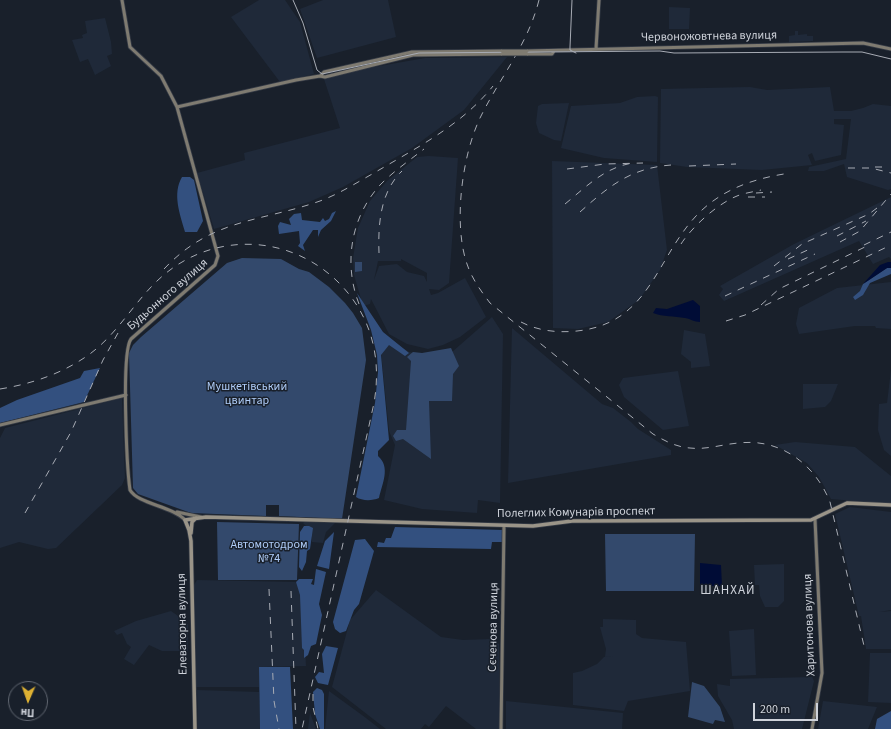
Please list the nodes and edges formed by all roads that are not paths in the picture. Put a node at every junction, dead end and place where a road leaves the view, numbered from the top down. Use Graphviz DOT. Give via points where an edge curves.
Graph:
graph roads {
  1 [pos="122,0"];
  2 [pos="599,0"];
  3 [pos="596,49"];
  4 [pos="891,49"];
  5 [pos="177,107"];
  6 [pos="126,395"];
  7 [pos="0,425"];
  8 [pos="891,505"];
  9 [pos="172,510"];
  10 [pos="200,517"];
  11 [pos="815,519"];
  12 [pos="185,520"];
  13 [pos="504,526"];
  14 [pos="191,536"];
  15 [pos="195,729"];
  16 [pos="502,729"];
  17 [pos="812,729"];
  1 -- 5 [label="main road, Будьонного вулиця" via="130,47 161,76"];
  2 -- 3 [label="main road"];
  3 -- 4 [label="main road, Червоножовтнева вулиця" via="863,43"];
  3 -- 5 [label="main road, Червоножовтнева вулиця, bridge" via="413,55 324,77"];
  5 -- 6 [label="main road, Будьонного вулиця" via="218,258 215,265 129,341"];
  6 -- 7 [label="main road"];
  6 -- 9 [label="main road, Будьонного вулиця" via="130,490 136,496"];
  8 -- 11 [label="main road, Полеглих Комунарів проспект" via="846,503"];
  9 -- 10 [label="main road"];
  9 -- 12 [label="main road, Будьонного вулиця"];
  10 -- 12 [label="main road, Полеглих Комунарів проспект"];
  10 -- 13 [label="main road, Полеглих Комунарів проспект"];
  10 -- 14 [label="main road" via="192,522"];
  11 -- 13 [label="main road, Полеглих Комунарів проспект" via="572,521 542,526"];
  11 -- 17 [label="main road, Харитонова вулиця" via="822,673"];
  12 -- 14 [label="main road, Елеваторна вулиця"];
  13 -- 16 [label="main road, Сєченова вулиця"];
  14 -- 15 [label="main road, Елеваторна вулиця"];
}
